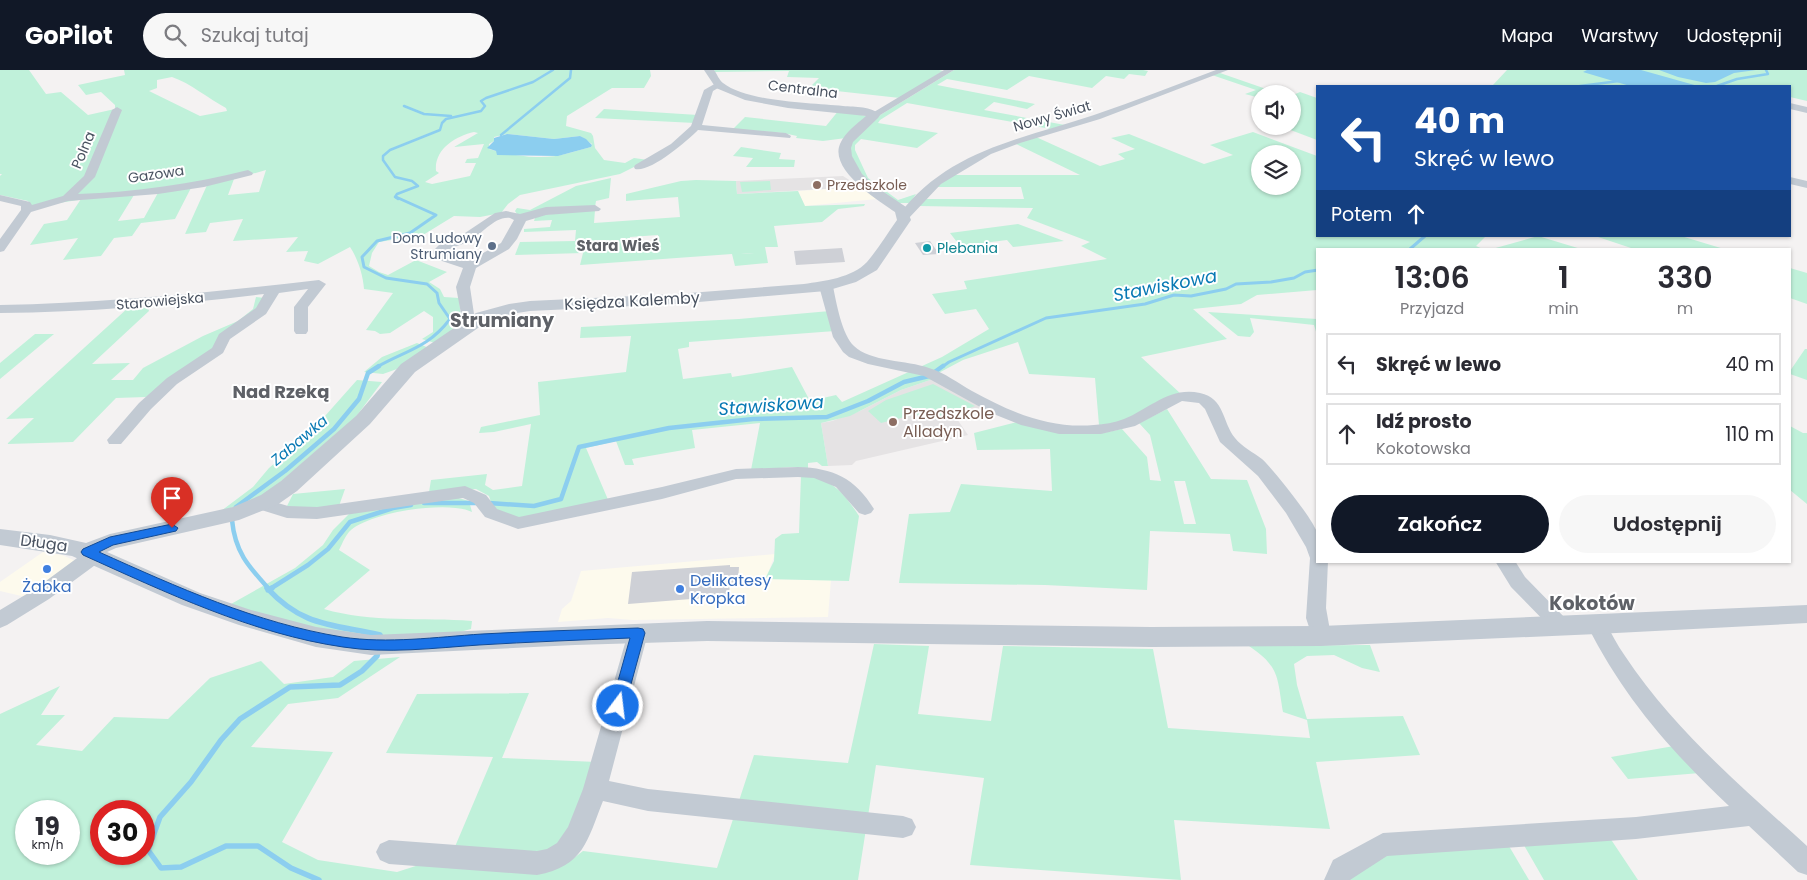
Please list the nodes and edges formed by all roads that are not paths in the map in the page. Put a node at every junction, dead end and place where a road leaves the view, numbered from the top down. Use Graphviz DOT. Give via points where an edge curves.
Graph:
graph roads {
  1 [pos="710,70"];
  2 [pos="950,70"];
  3 [pos="1224,70"];
  4 [pos="718,85"];
  5 [pos="1791,106"];
  6 [pos="117,110"];
  7 [pos="1807,110"];
  8 [pos="874,115"];
  9 [pos="696,127"];
  10 [pos="786,136"];
  11 [pos="639,167"];
  12 [pos="248,173"];
  13 [pos="1791,180"];
  14 [pos="1807,185"];
  15 [pos="0,198"];
  16 [pos="67,198"];
  17 [pos="595,209"];
  18 [pos="27,210"];
  19 [pos="904,216"];
  20 [pos="516,217"];
  21 [pos="0,248"];
  22 [pos="470,266"];
  23 [pos="826,286"];
  24 [pos="274,289"];
  25 [pos="0,309"];
  26 [pos="474,321"];
  27 [pos="301,331"];
  28 [pos="115,440"];
  29 [pos="261,504"];
  30 [pos="865,509"];
  31 [pos="0,538"];
  32 [pos="1316,549"];
  33 [pos="91,554"];
  34 [pos="1318,563"];
  35 [pos="1505,563"];
  36 [pos="1807,614"];
  37 [pos="0,620"];
  38 [pos="1597,625"];
  39 [pos="1562,626"];
  40 [pos="638,633"];
  41 [pos="1321,636"];
  42 [pos="595,789"];
  43 [pos="1755,814"];
  44 [pos="903,827"];
  45 [pos="389,852"];
  46 [pos="1807,863"];
  47 [pos="1338,880"];
  1 -- 4 [label="street"];
  2 -- 8 [label="street"];
  3 -- 19 [label="street, Nowy Świat" via="1097,118 994,149 937,182"];
  4 -- 8 [label="street, Centralna" via="740,95 775,102"];
  4 -- 9 [label="street" via="710,90"];
  5 -- 7 [label="street"];
  6 -- 16 [label="street, Polna" via="90,177"];
  8 -- 19 [label="street" via="850,138 845,154 858,179"];
  9 -- 10 [label="street"];
  9 -- 11 [label="street" via="675,146"];
  12 -- 16 [label="street, Gazowa" via="156,190"];
  13 -- 14 [label="street"];
  15 -- 18 [label="street" via="26,204"];
  16 -- 18 [label="street, Polna"];
  17 -- 20 [label="street"];
  18 -- 21 [label="street"];
  19 -- 23 [label="street, Księdza Kalemby" via="871,267 850,279"];
  20 -- 22 [label="street" via="511,240 502,250"];
  20 -- 22 [label="street" via="489,220 465,239 438,252"];
  22 -- 26 [label="street" via="463,287 467,316"];
  23 -- 26 [label="street, Księdza Kalemby" via="704,297 525,306 499,311"];
  23 -- 32 [label="street" via="841,338 850,351 931,374 1012,416 1044,427 1081,431 1116,426 1179,397 1203,398 1212,407 1226,438 1272,481"];
  24 -- 25 [label="street, Starowiejska" via="182,300"];
  24 -- 27 [label="street, Starowiejska" via="319,284 301,307"];
  24 -- 28 [label="street" via="261,311 224,337 218,350 172,381"];
  26 -- 29 [label="street, Księdza Kalemby" via="408,368 363,420 289,486"];
  29 -- 30 [label="street" via="286,512 317,513 465,492 484,504 491,513 518,523 736,474 798,472 817,474 842,483"];
  29 -- 33 [label="street, Księdza Kalemby" via="220,518 110,542"];
  31 -- 33 [label="street, Długa" via="50,543"];
  33 -- 37 [label="street" via="42,594"];
  33 -- 40 [label="street, Długa" via="191,599 240,616 316,637 362,644 403,645"];
  34 -- 41 [label="street" via="1316,605"];
  35 -- 39 [label="street" via="1518,582"];
  36 -- 38 [label="street, Długa"];
  38 -- 39 [label="street, Długa"];
  38 -- 43 [label="street" via="1618,664 1643,699 1670,731"];
  39 -- 41 [label="street, Długa"];
  40 -- 41 [label="street, Długa" via="797,631 1122,637"];
  40 -- 42 [label="street"];
  42 -- 44 [label="street" via="648,800"];
  42 -- 45 [label="street" via="578,833 566,850 552,860 537,863"];
  43 -- 46 [label="street"];
  43 -- 47 [label="street" via="1636,828 1383,845 1342,869"];
}
